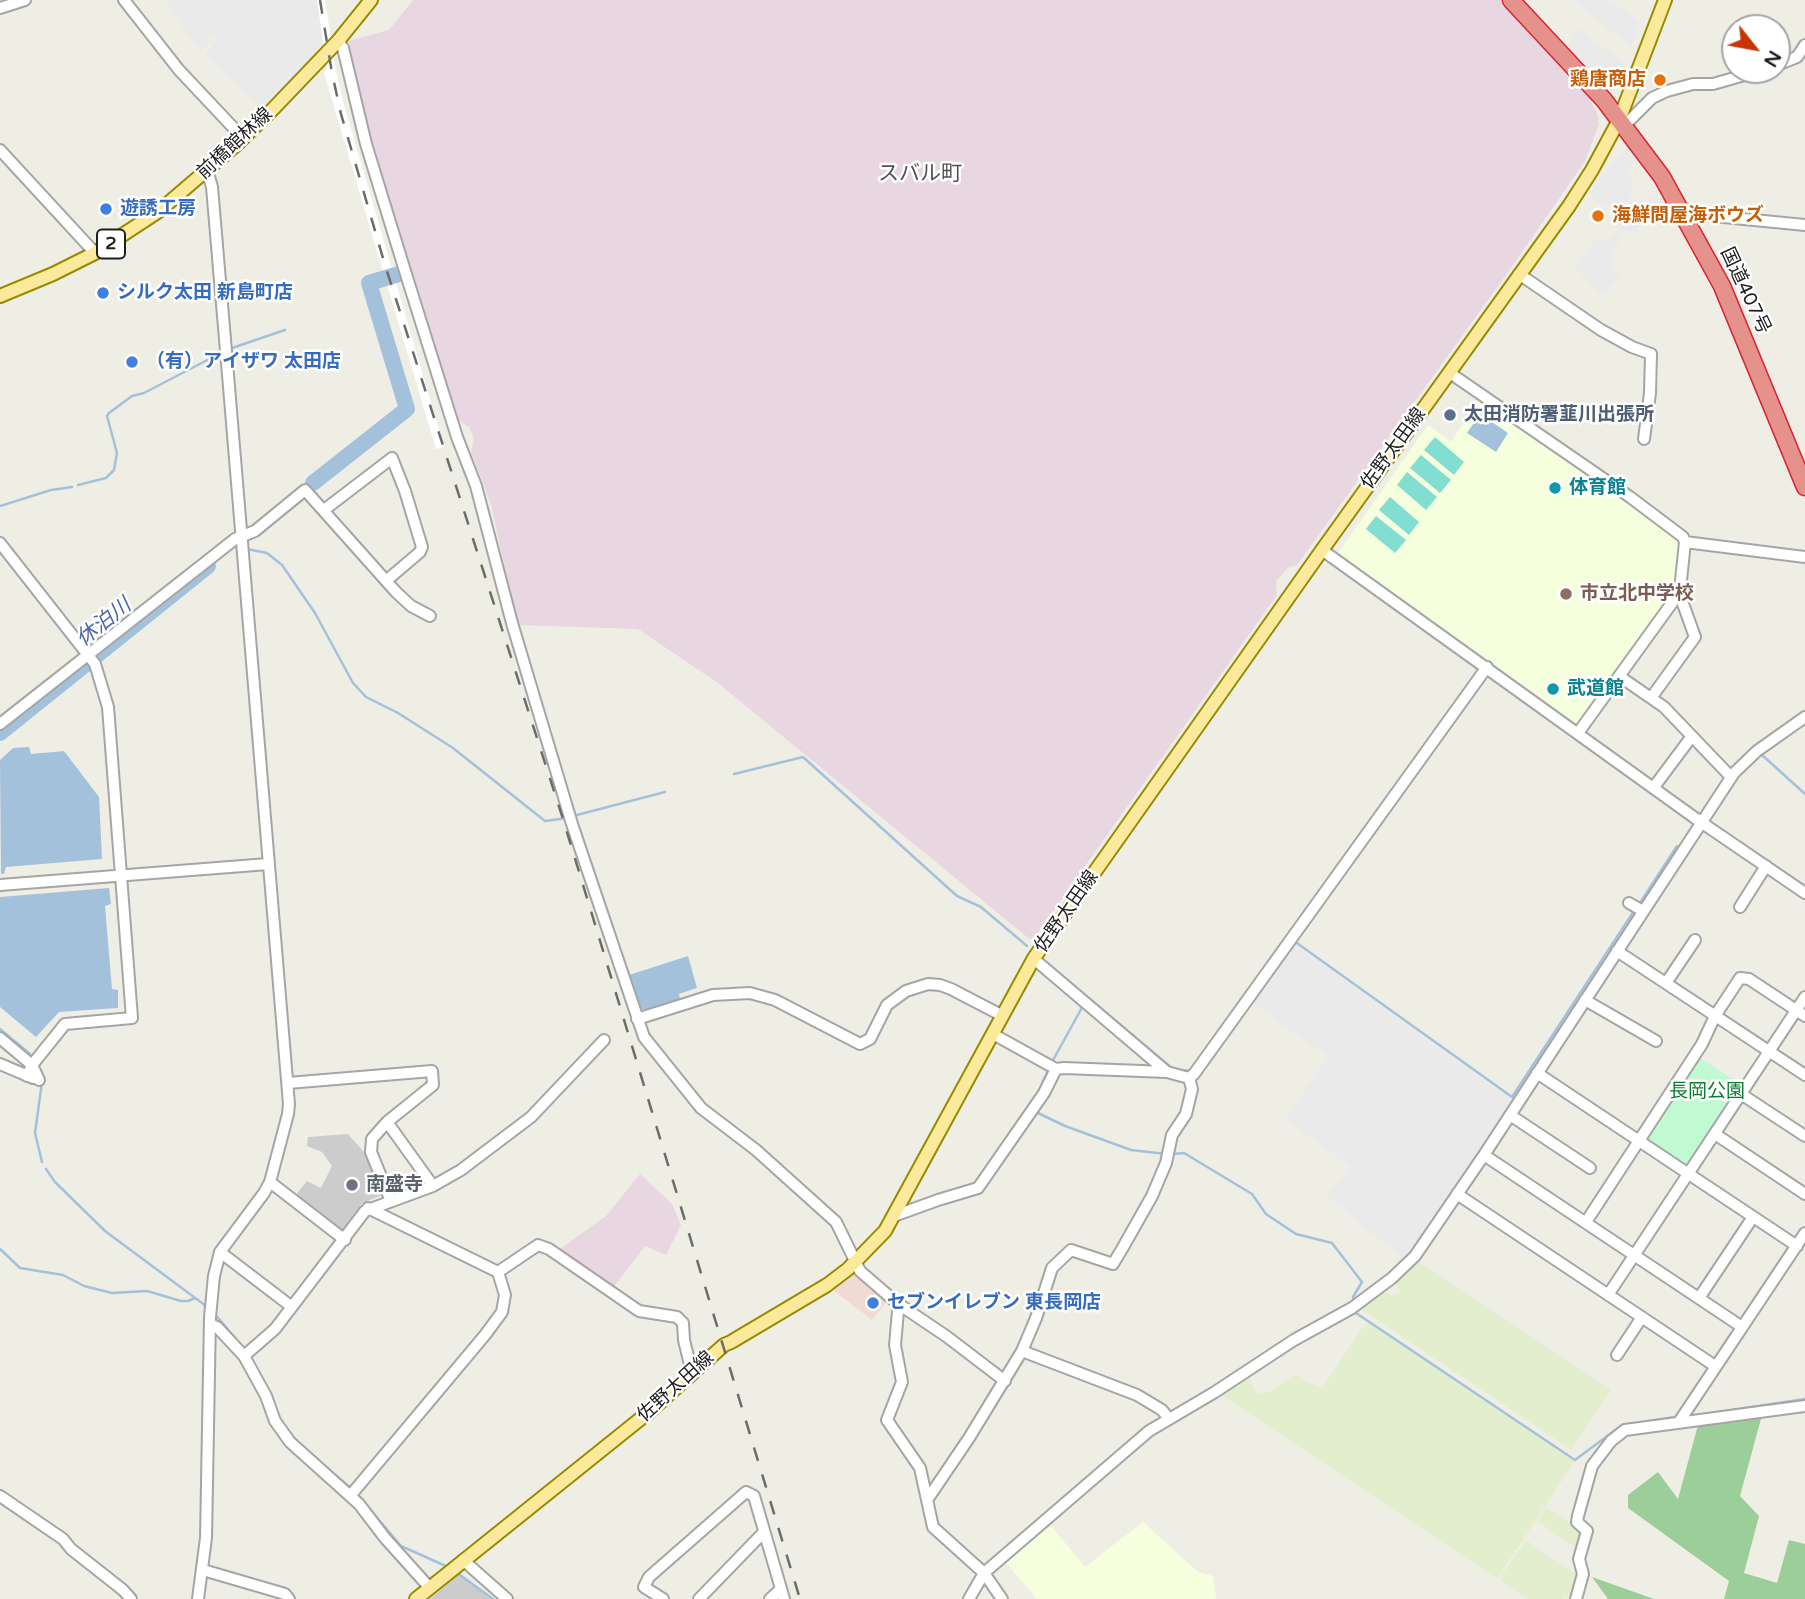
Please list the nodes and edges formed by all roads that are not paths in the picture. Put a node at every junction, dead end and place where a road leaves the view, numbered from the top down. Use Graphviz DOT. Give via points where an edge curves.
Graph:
graph roads {
  1 [pos="25,0"];
  2 [pos="124,0"];
  3 [pos="371,0"];
  4 [pos="1511,0"];
  5 [pos="1665,0"];
  6 [pos="0,8"];
  7 [pos="338,41"];
  8 [pos="1805,45"];
  9 [pos="1791,59"];
  10 [pos="1721,82"];
  11 [pos="1621,123"];
  12 [pos="243,138"];
  13 [pos="0,150"];
  14 [pos="207,170"];
  15 [pos="1683,213"];
  16 [pos="1805,225"];
  17 [pos="95,253"];
  18 [pos="1519,274"];
  19 [pos="0,296"];
  20 [pos="1450,373"];
  21 [pos="1644,439"];
  22 [pos="1805,486"];
  23 [pos="324,510"];
  24 [pos="242,536"];
  25 [pos="1685,542"];
  26 [pos="0,543"];
  27 [pos="1322,551"];
  28 [pos="1805,557"];
  29 [pos="387,580"];
  30 [pos="1677,596"];
  31 [pos="430,616"];
  32 [pos="90,658"];
  33 [pos="1487,667"];
  34 [pos="1619,676"];
  35 [pos="1651,698"];
  36 [pos="1805,718"];
  37 [pos="0,723"];
  38 [pos="1578,733"];
  39 [pos="1692,736"];
  40 [pos="1731,777"];
  41 [pos="1654,787"];
  42 [pos="1701,822"];
  43 [pos="268,864"];
  44 [pos="1766,866"];
  45 [pos="120,876"];
  46 [pos="0,885"];
  47 [pos="1805,893"];
  48 [pos="1629,903"];
  49 [pos="1740,907"];
  50 [pos="1643,911"];
  51 [pos="1695,940"];
  52 [pos="1617,951"];
  53 [pos="1034,959"];
  54 [pos="1666,983"];
  55 [pos="1805,997"];
  56 [pos="1586,1000"];
  57 [pos="1801,1013"];
  58 [pos="1003,1016"];
  59 [pos="1715,1016"];
  60 [pos="636,1019"];
  61 [pos="993,1034"];
  62 [pos="0,1038"];
  63 [pos="604,1040"];
  64 [pos="1656,1041"];
  65 [pos="1769,1052"];
  66 [pos="0,1064"];
  67 [pos="32,1065"];
  68 [pos="1052,1067"];
  69 [pos="1167,1072"];
  70 [pos="1537,1073"];
  71 [pos="1805,1075"];
  72 [pos="1189,1078"];
  73 [pos="288,1083"];
  74 [pos="1741,1094"];
  75 [pos="1510,1115"];
  76 [pos="387,1122"];
  77 [pos="1715,1133"];
  78 [pos="1805,1136"];
  79 [pos="1639,1141"];
  80 [pos="1484,1155"];
  81 [pos="1590,1168"];
  82 [pos="1688,1174"];
  83 [pos="270,1182"];
  84 [pos="433,1185"];
  85 [pos="1457,1194"];
  86 [pos="1805,1194"];
  87 [pos="391,1201"];
  88 [pos="368,1208"];
  89 [pos="894,1216"];
  90 [pos="1753,1217"];
  91 [pos="1586,1222"];
  92 [pos="1805,1233"];
  93 [pos="345,1240"];
  94 [pos="1800,1246"];
  95 [pos="220,1252"];
  96 [pos="1634,1255"];
  97 [pos="855,1263"];
  98 [pos="498,1272"];
  99 [pos="1608,1295"];
  100 [pos="1699,1298"];
  101 [pos="897,1303"];
  102 [pos="292,1307"];
  103 [pos="1642,1317"];
  104 [pos="210,1324"];
  105 [pos="1742,1327"];
  106 [pos="1022,1351"];
  107 [pos="1617,1355"];
  108 [pos="244,1356"];
  109 [pos="1715,1366"];
  110 [pos="692,1373"];
  111 [pos="1005,1381"];
  112 [pos="1805,1406"];
  113 [pos="1169,1419"];
  114 [pos="1679,1422"];
  115 [pos="350,1496"];
  116 [pos="0,1497"];
  117 [pos="927,1500"];
  118 [pos="763,1533"];
  119 [pos="463,1560"];
  120 [pos="203,1570"];
  121 [pos="984,1573"];
  122 [pos="429,1587"];
  123 [pos="782,1594"];
  124 [pos="131,1599"];
  125 [pos="198,1599"];
  126 [pos="289,1599"];
  127 [pos="416,1599"];
  128 [pos="507,1599"];
  129 [pos="663,1599"];
  130 [pos="699,1599"];
  131 [pos="770,1599"];
  132 [pos="969,1599"];
  133 [pos="1002,1599"];
  134 [pos="1576,1599"];
  1 -- 6 [label="street"];
  2 -- 12 [label="street" via="178,70"];
  3 -- 7 [label="main road, 前橋館林線 / 2"];
  4 -- 11 [label="highway, 国道407号"];
  5 -- 11 [label="main road, 佐野太田線"];
  7 -- 12 [label="main road, 前橋館林線 / 2"];
  7 -- 60 [label="street" via="344,48 366,144 405,271 476,486 572,824"];
  8 -- 9 [label="street"];
  10 -- 11 [label="street" via="1667,91"];
  11 -- 15 [label="highway, 国道407号"];
  11 -- 18 [label="main road, 佐野太田線"];
  12 -- 14 [label="main road, 前橋館林線 / 2"];
  13 -- 17 [label="street"];
  14 -- 17 [label="main road, 前橋館林線 / 2" via="159,211"];
  14 -- 24 [label="street"];
  15 -- 16 [label="street"];
  15 -- 22 [label="highway, 国道407号" via="1722,286"];
  17 -- 19 [label="main road, 前橋館林線 / 2"];
  18 -- 20 [label="main road, 佐野太田線"];
  18 -- 21 [label="street" via="1601,330 1651,354"];
  20 -- 25 [label="street" via="1630,497"];
  20 -- 27 [label="main road, 佐野太田線"];
  23 -- 24 [label="street" via="305,490 255,531"];
  23 -- 29 [label="street"];
  23 -- 29 [label="street" via="392,458 422,547"];
  24 -- 32 [label="street"];
  24 -- 43 [label="street"];
  25 -- 28 [label="street"];
  25 -- 30 [label="street"];
  26 -- 32 [label="street"];
  27 -- 33 [label="street"];
  27 -- 53 [label="main road, 佐野太田線"];
  29 -- 31 [label="street" via="411,606"];
  30 -- 34 [label="street"];
  30 -- 35 [label="street" via="1695,637"];
  32 -- 37 [label="street"];
  32 -- 45 [label="street" via="108,707"];
  33 -- 38 [label="street"];
  33 -- 72 [label="street"];
  34 -- 35 [label="street"];
  34 -- 38 [label="street"];
  35 -- 39 [label="street"];
  36 -- 40 [label="street"];
  38 -- 41 [label="street"];
  39 -- 40 [label="street"];
  39 -- 41 [label="street"];
  40 -- 42 [label="street"];
  41 -- 42 [label="street"];
  42 -- 44 [label="street"];
  42 -- 50 [label="street"];
  43 -- 45 [label="street"];
  43 -- 73 [label="street"];
  44 -- 47 [label="street"];
  44 -- 49 [label="street"];
  45 -- 46 [label="street"];
  45 -- 67 [label="street" via="132,1018 65,1024"];
  48 -- 50 [label="street"];
  50 -- 52 [label="street"];
  51 -- 54 [label="street"];
  52 -- 54 [label="street"];
  52 -- 56 [label="street"];
  53 -- 58 [label="main road, 佐野太田線"];
  53 -- 69 [label="street"];
  54 -- 59 [label="street"];
  55 -- 57 [label="street"];
  56 -- 64 [label="street"];
  56 -- 70 [label="street"];
  57 -- 59 [label="street" via="1744,977"];
  57 -- 65 [label="street"];
  58 -- 60 [label="street" via="951,989 928,984 906,991 887,1005 870,1039 860,1044 775,1000 750,993 713,995"];
  58 -- 61 [label="main road, 佐野太田線"];
  59 -- 65 [label="street"];
  59 -- 79 [label="street"];
  60 -- 97 [label="street" via="644,1038 701,1108 836,1222"];
  61 -- 68 [label="street"];
  61 -- 89 [label="main road, 佐野太田線"];
  62 -- 67 [label="street"];
  63 -- 84 [label="street" via="531,1117 461,1170"];
  65 -- 71 [label="street"];
  65 -- 74 [label="street"];
  66 -- 67 [label="street" via="39,1080"];
  68 -- 69 [label="street"];
  68 -- 89 [label="street" via="1044,1093 978,1188"];
  69 -- 72 [label="street"];
  70 -- 75 [label="street"];
  70 -- 79 [label="street"];
  72 -- 106 [label="street" via="1192,1089 1185,1114 1172,1135 1166,1163 1113,1264 1071,1250 1052,1268"];
  73 -- 76 [label="street" via="432,1071 433,1085"];
  73 -- 83 [label="street" via="288,1114"];
  74 -- 77 [label="street"];
  74 -- 78 [label="street"];
  75 -- 80 [label="street"];
  75 -- 81 [label="street"];
  76 -- 84 [label="street"];
  76 -- 87 [label="street" via="370,1146"];
  77 -- 82 [label="street"];
  77 -- 86 [label="street"];
  79 -- 82 [label="street"];
  79 -- 91 [label="street"];
  80 -- 85 [label="street"];
  80 -- 91 [label="street"];
  82 -- 90 [label="street"];
  82 -- 96 [label="street"];
  83 -- 93 [label="street"];
  83 -- 95 [label="street"];
  84 -- 87 [label="street"];
  85 -- 99 [label="street"];
  85 -- 113 [label="street" via="1426,1241 1392,1278 1352,1308"];
  87 -- 88 [label="street"];
  88 -- 93 [label="street"];
  88 -- 98 [label="street"];
  89 -- 97 [label="main road, 佐野太田線"];
  90 -- 94 [label="street"];
  90 -- 100 [label="street"];
  91 -- 96 [label="street"];
  92 -- 94 [label="street"];
  93 -- 102 [label="street"];
  94 -- 105 [label="street"];
  95 -- 102 [label="street"];
  95 -- 104 [label="street"];
  96 -- 99 [label="street"];
  96 -- 100 [label="street"];
  97 -- 101 [label="street"];
  97 -- 110 [label="main road, 佐野太田線" via="827,1285 724,1345"];
  98 -- 110 [label="street" via="538,1245 549,1249 639,1311 677,1317 683,1323"];
  98 -- 115 [label="street" via="505,1295 502,1312"];
  99 -- 103 [label="street"];
  100 -- 105 [label="street"];
  101 -- 111 [label="street"];
  101 -- 117 [label="street" via="895,1345 902,1382 887,1420 920,1468"];
  102 -- 108 [label="street" via="267,1338"];
  103 -- 107 [label="street"];
  103 -- 109 [label="street"];
  104 -- 108 [label="street"];
  104 -- 120 [label="street"];
  105 -- 109 [label="street"];
  106 -- 111 [label="street"];
  106 -- 113 [label="street" via="1137,1395"];
  108 -- 115 [label="street" via="284,1434"];
  109 -- 114 [label="street"];
  110 -- 119 [label="main road, 佐野太田線"];
  111 -- 117 [label="street"];
  112 -- 114 [label="street"];
  113 -- 121 [label="street" via="1149,1431"];
  114 -- 134 [label="street" via="1625,1430 1592,1466 1577,1522 1587,1531"];
  115 -- 122 [label="street"];
  116 -- 124 [label="street" via="63,1539"];
  117 -- 121 [label="street" via="933,1527"];
  118 -- 123 [label="street"];
  118 -- 129 [label="street" via="754,1496 742,1493 649,1577 644,1587"];
  118 -- 130 [label="street"];
  119 -- 122 [label="main road, 佐野太田線"];
  119 -- 128 [label="street"];
  120 -- 125 [label="street"];
  120 -- 126 [label="street"];
  121 -- 132 [label="street"];
  121 -- 133 [label="street"];
  122 -- 127 [label="main road, 佐野太田線"];
  123 -- 131 [label="street"];
}
